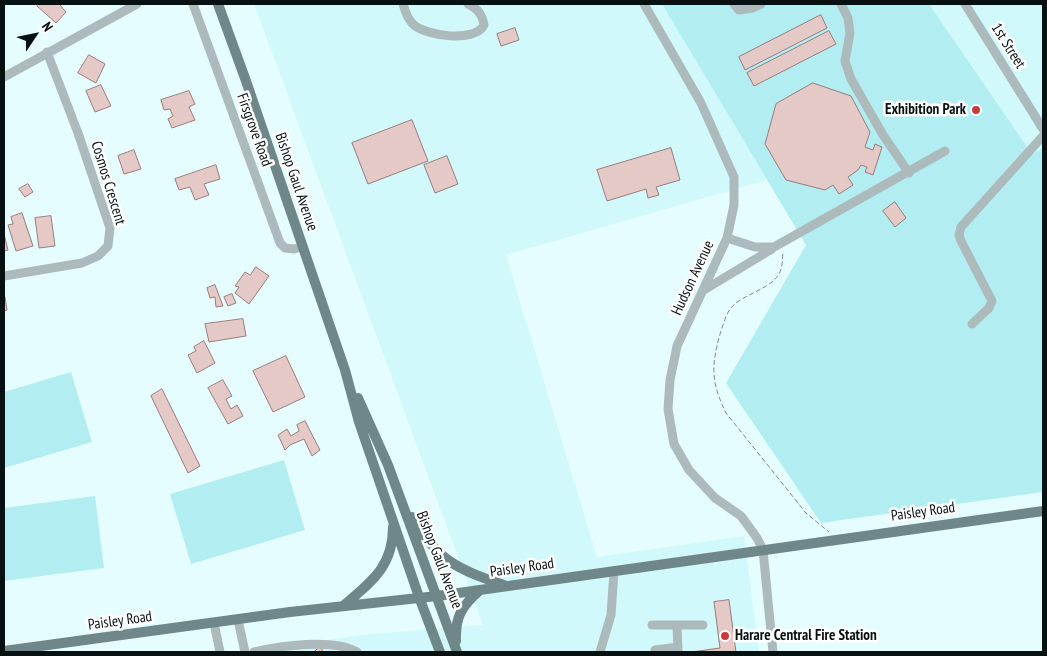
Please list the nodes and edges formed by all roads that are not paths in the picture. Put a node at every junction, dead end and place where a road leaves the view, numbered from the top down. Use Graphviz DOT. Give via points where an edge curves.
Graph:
graph roads {
  1 [pos="136,4"];
  2 [pos="193,4"];
  3 [pos="218,4"];
  4 [pos="402,4"];
  5 [pos="468,4"];
  6 [pos="644,4"];
  7 [pos="734,4"];
  8 [pos="761,4"];
  9 [pos="841,4"];
  10 [pos="965,4"];
  11 [pos="47,52"];
  12 [pos="4,77"];
  13 [pos="1043,129"];
  14 [pos="1043,136"];
  15 [pos="945,152"];
  16 [pos="909,173"];
  17 [pos="728,238"];
  18 [pos="302,247"];
  19 [pos="774,247"];
  20 [pos="4,276"];
  21 [pos="704,290"];
  22 [pos="972,324"];
  23 [pos="345,370"];
  24 [pos="398,493"];
  25 [pos="1043,511"];
  26 [pos="393,518"];
  27 [pos="762,550"];
  28 [pos="614,571"];
  29 [pos="505,585"];
  30 [pos="481,589"];
  31 [pos="437,596"];
  32 [pos="419,598"];
  33 [pos="342,606"];
  34 [pos="238,620"];
  35 [pos="214,623"];
  36 [pos="652,625"];
  37 [pos="676,625"];
  38 [pos="703,625"];
  39 [pos="655,650"];
  40 [pos="678,650"];
  41 [pos="4,652"];
  42 [pos="220,652"];
  43 [pos="245,652"];
  44 [pos="259,652"];
  45 [pos="357,652"];
  46 [pos="440,652"];
  47 [pos="457,652"];
  48 [pos="600,652"];
  49 [pos="774,652"];
  1 -- 11 [label="street"];
  2 -- 18 [label="street, Firsgrove Road" via="280,242 285,248"];
  3 -- 18 [label="main road, Bishop Gaul Avenue"];
  4 -- 5 [label="street" via="407,16 422,30 461,37 477,32 484,25 483,17"];
  6 -- 17 [label="street, Hudson Avenue" via="701,103 734,177 734,205"];
  7 -- 8 [label="street" via="739,10"];
  9 -- 16 [label="street" via="848,18 850,33 845,62 851,78"];
  10 -- 13 [label="street, 1st Street"];
  11 -- 12 [label="street"];
  11 -- 20 [label="street, Cosmos Crescent" via="110,228 108,246 98,256 82,263"];
  14 -- 22 [label="street" via="961,227 961,241 992,301"];
  15 -- 16 [label="street"];
  16 -- 19 [label="street"];
  17 -- 19 [label="street" via="755,247"];
  17 -- 21 [label="street, Hudson Avenue"];
  18 -- 23 [label="main road, Bishop Gaul Avenue"];
  19 -- 21 [label="street"];
  21 -- 27 [label="street, Hudson Avenue" via="677,346 670,380 668,408 674,444 689,470 715,498 741,516 758,538"];
  23 -- 24 [label="main road, Bishop Gaul Avenue"];
  23 -- 26 [label="main road, Bishop Gaul Avenue" via="359,422"];
  24 -- 29 [label="main road" via="420,530 442,556 470,573"];
  24 -- 31 [label="main road, Bishop Gaul Avenue"];
  25 -- 27 [label="main road, Paisley Road"];
  26 -- 32 [label="main road, Bishop Gaul Avenue"];
  26 -- 33 [label="main road" via="392,541 385,564"];
  27 -- 28 [label="main road, Paisley Road"];
  27 -- 49 [label="street"];
  28 -- 29 [label="main road, Paisley Road"];
  28 -- 48 [label="street" via="612,615"];
  29 -- 30 [label="main road, Paisley Road"];
  30 -- 31 [label="main road, Paisley Road"];
  30 -- 47 [label="main road" via="467,602 457,620"];
  31 -- 32 [label="main road, Paisley Road"];
  31 -- 47 [label="main road, Bishop Gaul Avenue"];
  32 -- 33 [label="main road, Paisley Road"];
  32 -- 46 [label="main road, Bishop Gaul Avenue"];
  33 -- 34 [label="main road, Paisley Road"];
  34 -- 35 [label="main road, Paisley Road"];
  34 -- 43 [label="street"];
  35 -- 41 [label="main road, Paisley Road"];
  35 -- 42 [label="street"];
  36 -- 37 [label="street"];
  37 -- 38 [label="street"];
  37 -- 40 [label="street"];
  39 -- 40 [label="street"];
  44 -- 45 [label="street" via="317,644 340,645"];
}
